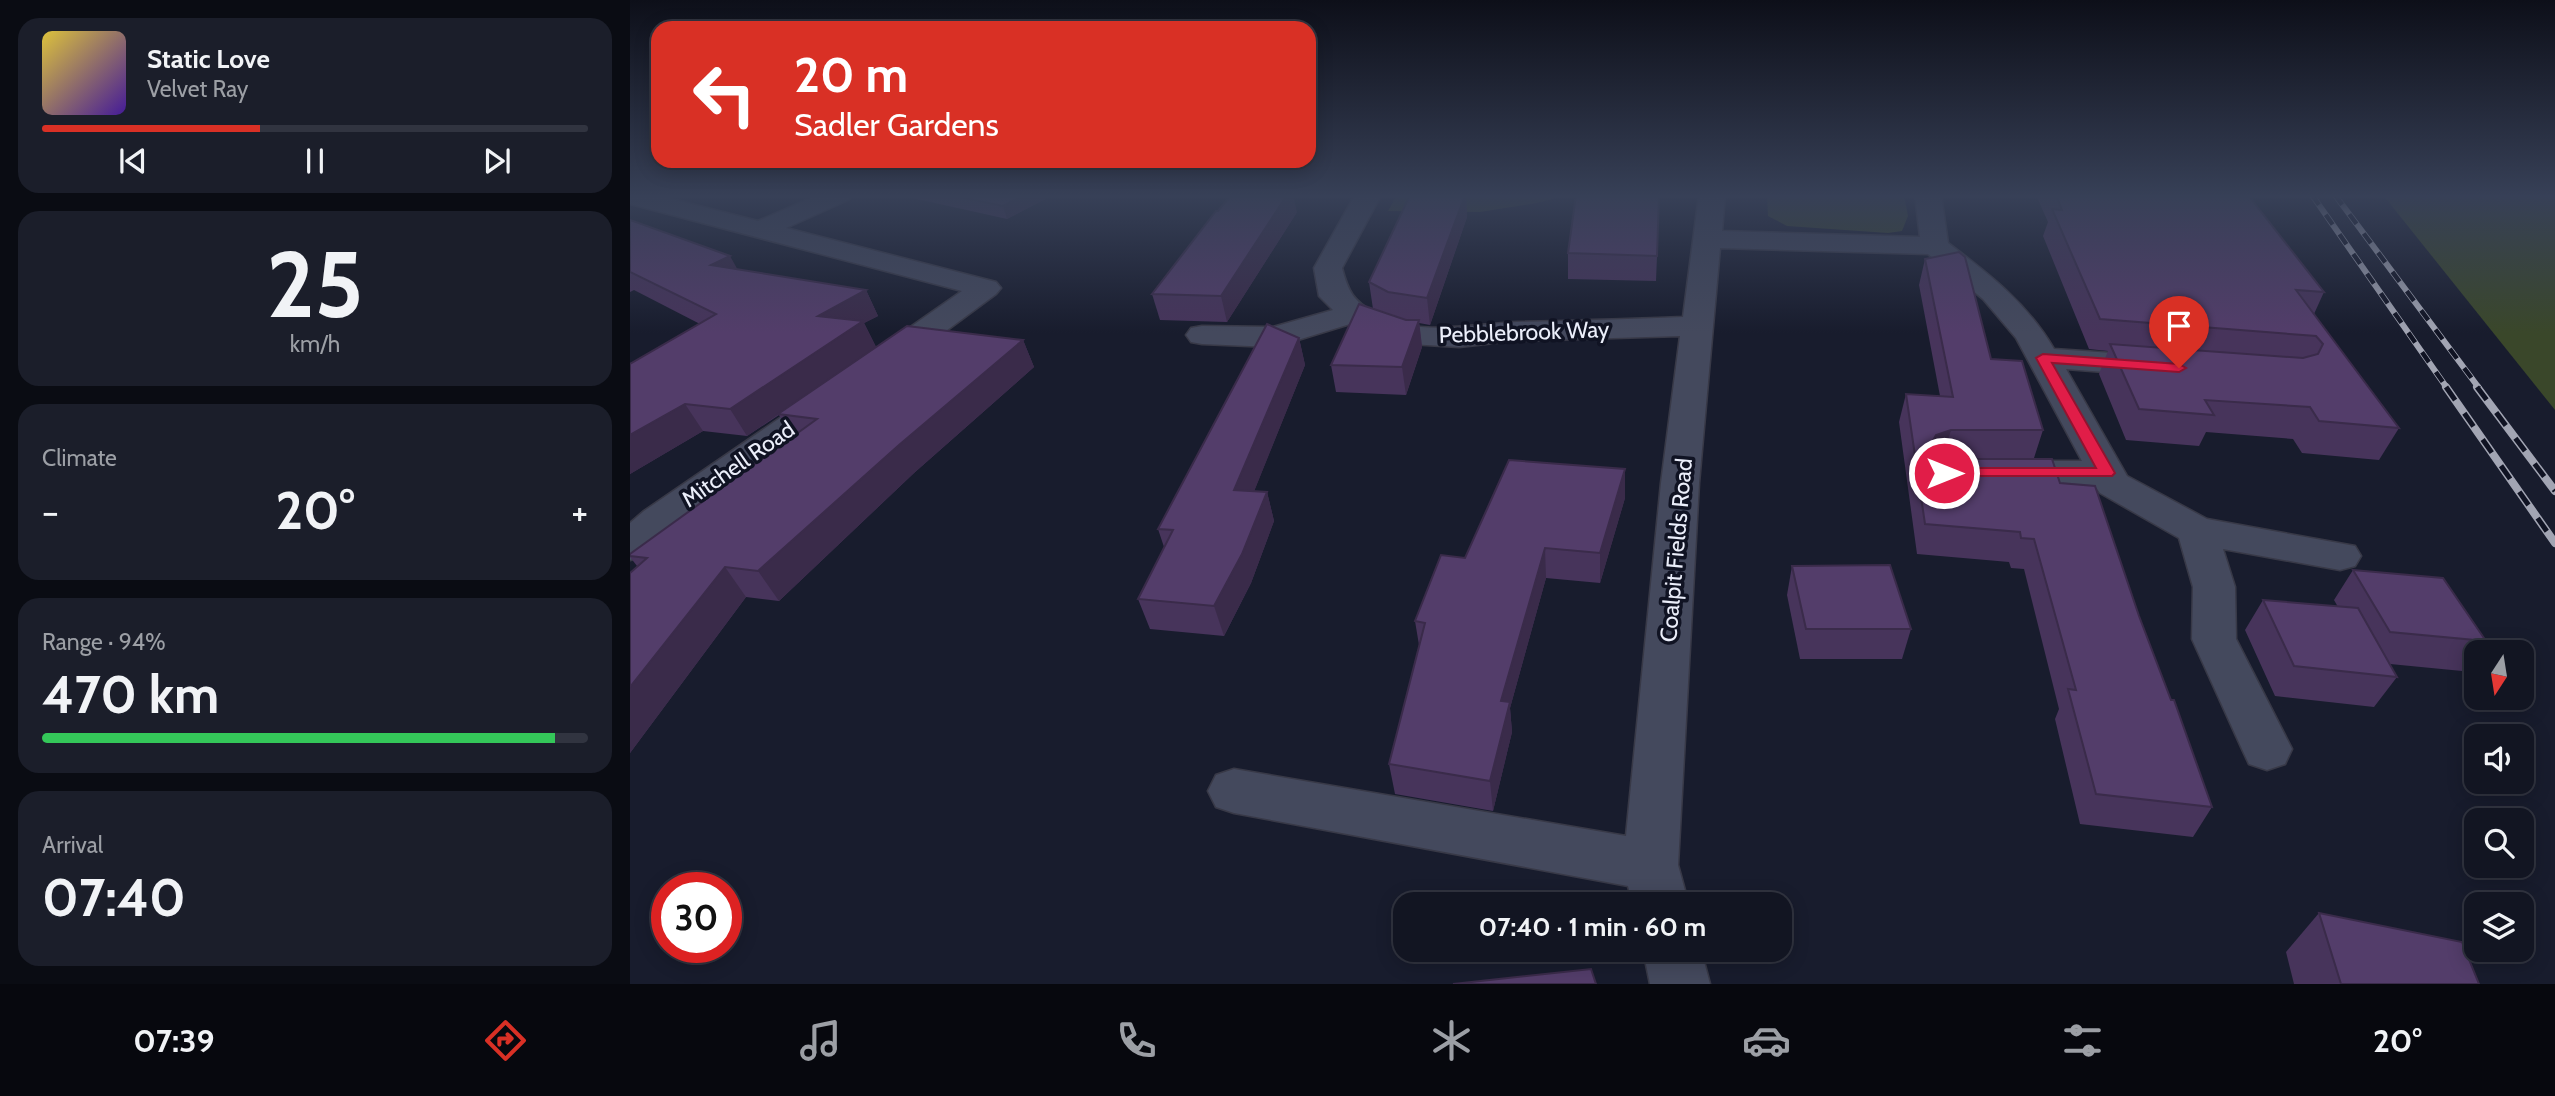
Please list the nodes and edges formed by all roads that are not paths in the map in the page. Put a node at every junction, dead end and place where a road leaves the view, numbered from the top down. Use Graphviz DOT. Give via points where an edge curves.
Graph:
graph roads {
  1 [pos="803,241"];
  2 [pos="1343,241"];
  3 [pos="1708,241"];
  4 [pos="1771,241"];
  5 [pos="1935,241"];
  6 [pos="1936,246"];
  7 [pos="1355,313"];
  8 [pos="1698,326"];
  9 [pos="1202,335"];
  10 [pos="2043,358"];
  11 [pos="2192,369"];
  12 [pos="1971,473"];
  13 [pos="2107,473"];
  14 [pos="2197,531"];
  15 [pos="630,546"];
  16 [pos="2340,556"];
  17 [pos="2267,749"];
  18 [pos="1234,791"];
  19 [pos="1656,885"];
  20 [pos="1675,962"];
  21 [pos="1680,984"];
  1 -- 15 [label="street, Mitchell Road" via="986,288 659,520"];
  2 -- 7 [label="street, Pebblebrook Way" via="1328,268 1334,296"];
  3 -- 8 [label="street, Coalpit Fields Road"];
  4 -- 6 [label="street"];
  5 -- 6 [label="street"];
  6 -- 10 [label="street" via="1994,293"];
  7 -- 8 [label="street, Pebblebrook Way" via="1410,335 1459,337"];
  7 -- 9 [label="street" via="1275,337"];
  8 -- 19 [label="street, Coalpit Fields Road" via="1680,483"];
  10 -- 11 [label="street"];
  10 -- 13 [label="street"];
  12 -- 13 [label="street"];
  13 -- 14 [label="street" via="2113,484"];
  14 -- 16 [label="street"];
  14 -- 17 [label="street" via="2214,587 2214,639"];
  18 -- 19 [label="street"];
  20 -- 21 [label="street"];
}
